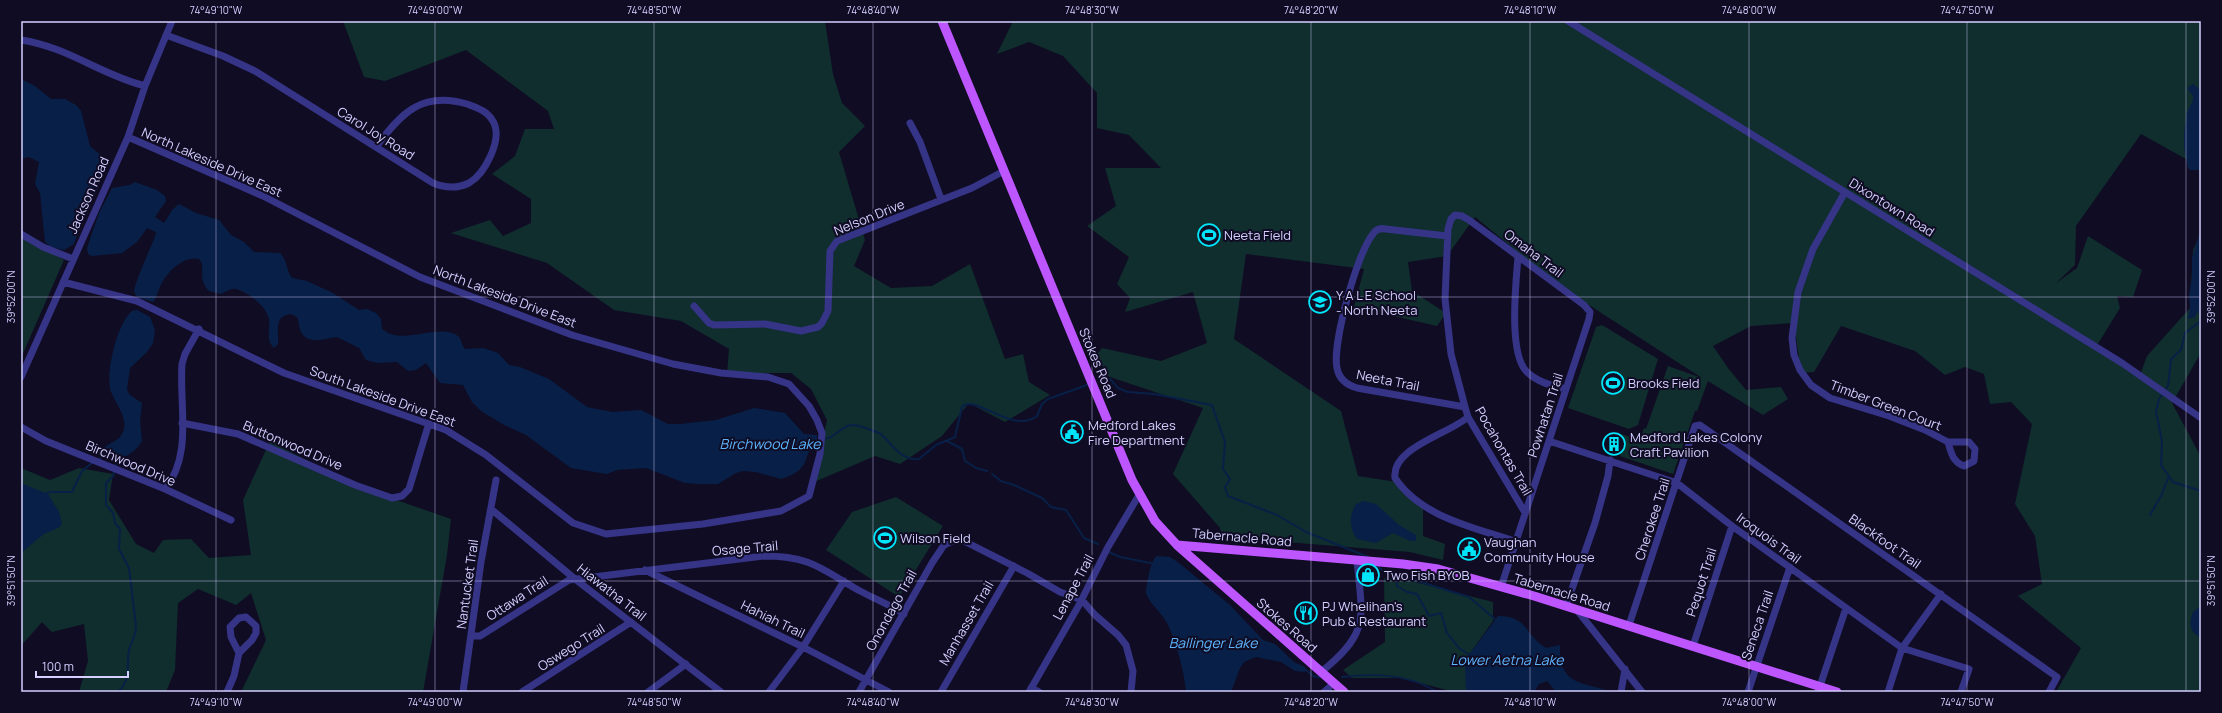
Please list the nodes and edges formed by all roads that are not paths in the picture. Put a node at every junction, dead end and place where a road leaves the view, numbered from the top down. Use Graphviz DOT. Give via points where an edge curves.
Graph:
graph roads {
  1 [pos="172,21"];
  2 [pos="942,21"];
  3 [pos="1568,21"];
  4 [pos="166,35"];
  5 [pos="21,40"];
  6 [pos="145,86"];
  7 [pos="910,123"];
  8 [pos="128,137"];
  9 [pos="376,147"];
  10 [pos="1004,171"];
  11 [pos="1845,192"];
  12 [pos="941,199"];
  13 [pos="1455,215"];
  14 [pos="21,234"];
  15 [pos="1447,236"];
  16 [pos="1518,257"];
  17 [pos="73,258"];
  18 [pos="63,282"];
  19 [pos="694,306"];
  20 [pos="1589,319"];
  21 [pos="198,330"];
  22 [pos="21,377"];
  23 [pos="1566,389"];
  24 [pos="1465,407"];
  25 [pos="1468,417"];
  26 [pos="2201,418"];
  27 [pos="182,422"];
  28 [pos="429,424"];
  29 [pos="1700,425"];
  30 [pos="21,427"];
  31 [pos="1549,441"];
  32 [pos="1948,442"];
  33 [pos="1610,460"];
  34 [pos="496,480"];
  35 [pos="812,483"];
  36 [pos="1677,483"];
  37 [pos="165,489"];
  38 [pos="1140,494"];
  39 [pos="491,509"];
  40 [pos="1524,511"];
  41 [pos="231,520"];
  42 [pos="1732,526"];
  43 [pos="1514,541"];
  44 [pos="1177,545"];
  45 [pos="1357,560"];
  46 [pos="1014,566"];
  47 [pos="1790,567"];
  48 [pos="644,570"];
  49 [pos="576,579"];
  50 [pos="844,581"];
  51 [pos="1501,587"];
  52 [pos="1941,594"];
  53 [pos="1082,600"];
  54 [pos="1566,606"];
  55 [pos="1846,608"];
  56 [pos="1577,610"];
  57 [pos="904,614"];
  58 [pos="631,622"];
  59 [pos="1629,625"];
  60 [pos="471,636"];
  61 [pos="1693,646"];
  62 [pos="804,647"];
  63 [pos="1902,648"];
  64 [pos="240,653"];
  65 [pos="686,664"];
  66 [pos="1756,666"];
  67 [pos="1625,669"];
  68 [pos="1321,672"];
  69 [pos="866,680"];
  70 [pos="1334,683"];
  71 [pos="1030,690"];
  72 [pos="1819,690"];
  73 [pos="227,692"];
  74 [pos="463,692"];
  75 [pos="522,692"];
  76 [pos="648,692"];
  77 [pos="721,692"];
  78 [pos="769,692"];
  79 [pos="859,692"];
  80 [pos="889,692"];
  81 [pos="941,692"];
  82 [pos="1039,692"];
  83 [pos="1131,692"];
  84 [pos="1324,692"];
  85 [pos="1344,692"];
  86 [pos="1620,692"];
  87 [pos="1642,692"];
  88 [pos="1748,692"];
  89 [pos="1836,692"];
  90 [pos="1888,692"];
  91 [pos="1960,692"];
  92 [pos="2049,692"];
  1 -- 4 [label="street, Jackson Road"];
  2 -- 10 [label="main road, Stokes Road"];
  3 -- 11 [label="street, Dixontown Road"];
  4 -- 6 [label="street, Jackson Road"];
  4 -- 9 [label="street, Carol Joy Road" via="255,71"];
  5 -- 6 [label="street" via="69,53 119,79"];
  6 -- 8 [label="street, Jackson Road"];
  7 -- 12 [label="street" via="920,142"];
  8 -- 17 [label="street, Jackson Road"];
  8 -- 35 [label="street, North Lakeside Drive East" via="263,196 420,276 572,335 673,364 782,380 805,400 822,434 822,447"];
  9 -- 9 [label="street, Carol Joy Road" via="434,183 451,188 477,177 496,144 497,133 488,114 480,108 454,100 427,102 407,111 395,121"];
  10 -- 12 [label="street, Nelson Drive" via="976,186"];
  10 -- 38 [label="main road, Stokes Road"];
  11 -- 26 [label="street, Dixontown Road" via="2172,396"];
  11 -- 32 [label="street, Timber Green Court" via="1813,249 1798,292 1792,338 1794,355 1800,370 1811,384 1830,398 1889,416"];
  12 -- 19 [label="street, Nelson Drive" via="833,244 830,251 828,311 818,327 801,331 765,324 714,325"];
  13 -- 15 [label="street, Pocahontas Trail" via="1449,223"];
  13 -- 16 [label="street, Omaha Trail" via="1469,220"];
  14 -- 17 [label="street" via="43,247"];
  15 -- 24 [label="street, Pocahontas Trail" via="1445,299 1451,354"];
  15 -- 24 [label="street, Neeta Trail" via="1380,228 1373,234 1351,287 1336,360 1338,373 1342,379 1358,388"];
  16 -- 20 [label="street, Omaha Trail" via="1584,305 1590,312"];
  16 -- 23 [label="street" via="1515,298 1516,338 1520,360 1528,373 1542,382"];
  17 -- 18 [label="street, Jackson Road"];
  18 -- 21 [label="street, South Lakeside Drive East" via="138,301"];
  18 -- 22 [label="street, Jackson Road"];
  20 -- 23 [label="street, Powhatan Trail"];
  21 -- 27 [label="street" via="182,364"];
  21 -- 28 [label="street, South Lakeside Drive East" via="309,383"];
  23 -- 31 [label="street, Powhatan Trail"];
  24 -- 25 [label="street, Pocahontas Trail"];
  25 -- 40 [label="street, Pocahontas Trail"];
  25 -- 43 [label="street" via="1402,457 1394,471 1395,478 1430,510"];
  27 -- 28 [label="street, Buttonwood Drive" via="238,434 391,498 402,496 409,489"];
  27 -- 37 [label="street" via="182,451 175,474"];
  28 -- 35 [label="street, South Lakeside Drive East" via="470,443 573,523 606,534 703,524 781,511 807,498"];
  29 -- 36 [label="street, Cherokee Trail" via="1695,426"];
  29 -- 52 [label="street, Blackfoot Trail"];
  30 -- 37 [label="street, Birchwood Drive" via="46,441"];
  31 -- 33 [label="street, Iroquois Trail"];
  31 -- 40 [label="street, Powhatan Trail"];
  33 -- 36 [label="street, Iroquois Trail"];
  33 -- 54 [label="street" via="1595,523"];
  34 -- 39 [label="street, Nantucket Trail"];
  36 -- 42 [label="street, Iroquois Trail"];
  36 -- 59 [label="street, Cherokee Trail"];
  37 -- 41 [label="street, Birchwood Drive"];
  38 -- 44 [label="main road, Stokes Road" via="1155,521"];
  38 -- 53 [label="street, Lenape Trail" via="1112,541"];
  39 -- 49 [label="street, Hiawatha Trail"];
  39 -- 60 [label="street, Nantucket Trail"];
  40 -- 43 [label="street, Powhatan Trail"];
  42 -- 47 [label="street, Iroquois Trail"];
  42 -- 61 [label="street, Pequot Trail"];
  43 -- 51 [label="street, Powhatan Trail"];
  44 -- 45 [label="main road, Tabernacle Road"];
  44 -- 68 [label="main road, Stokes Road"];
  45 -- 51 [label="main road, Tabernacle Road" via="1424,566"];
  45 -- 68 [label="street" via="1362,605 1359,628 1345,648"];
  46 -- 53 [label="street" via="1060,592"];
  46 -- 57 [label="street, Onondago Trail" via="958,538 948,542 929,567"];
  46 -- 81 [label="street, Manhasset Trail"];
  47 -- 55 [label="street, Iroquois Trail"];
  47 -- 66 [label="street, Seneca Trail"];
  48 -- 49 [label="street, Osage Trail"];
  48 -- 50 [label="street, Osage Trail" via="764,556 787,556 817,564"];
  48 -- 62 [label="street, Hahiah Trail"];
  49 -- 58 [label="street, Hiawatha Trail"];
  49 -- 60 [label="street, Ottawa Trail" via="568,580 480,636"];
  50 -- 57 [label="street, Osage Trail"];
  50 -- 62 [label="street"];
  51 -- 54 [label="main road, Tabernacle Road"];
  52 -- 63 [label="street"];
  52 -- 92 [label="street, Blackfoot Trail" via="2056,676"];
  53 -- 71 [label="street, Lenape Trail"];
  53 -- 83 [label="street" via="1126,645 1133,670"];
  54 -- 56 [label="main road, Tabernacle Road"];
  55 -- 63 [label="street, Iroquois Trail"];
  55 -- 72 [label="street"];
  56 -- 59 [label="main road, Tabernacle Road"];
  56 -- 67 [label="street"];
  57 -- 69 [label="street, Onondago Trail"];
  58 -- 65 [label="street, Hiawatha Trail"];
  58 -- 75 [label="street, Oswego Trail"];
  59 -- 61 [label="main road, Tabernacle Road"];
  60 -- 74 [label="street, Nantucket Trail"];
  61 -- 66 [label="main road, Tabernacle Road"];
  62 -- 69 [label="street, Hahiah Trail"];
  62 -- 78 [label="street"];
  63 -- 90 [label="street"];
  63 -- 91 [label="street, Iroquois Trail" via="1968,669"];
  64 -- 64 [label="street" via="231,637 230,626 239,618 246,617 256,626 256,633"];
  64 -- 73 [label="street"];
  65 -- 76 [label="street"];
  65 -- 77 [label="street, Hiawatha Trail"];
  66 -- 72 [label="main road, Tabernacle Road"];
  66 -- 88 [label="street, Seneca Trail"];
  67 -- 86 [label="street"];
  67 -- 87 [label="street"];
  68 -- 70 [label="main road, Stokes Road"];
  69 -- 79 [label="street, Onondago Trail"];
  69 -- 80 [label="street, Hahiah Trail"];
  70 -- 84 [label="street"];
  70 -- 85 [label="main road, Stokes Road"];
  71 -- 82 [label="street"];
  72 -- 89 [label="main road, Tabernacle Road"];
}
